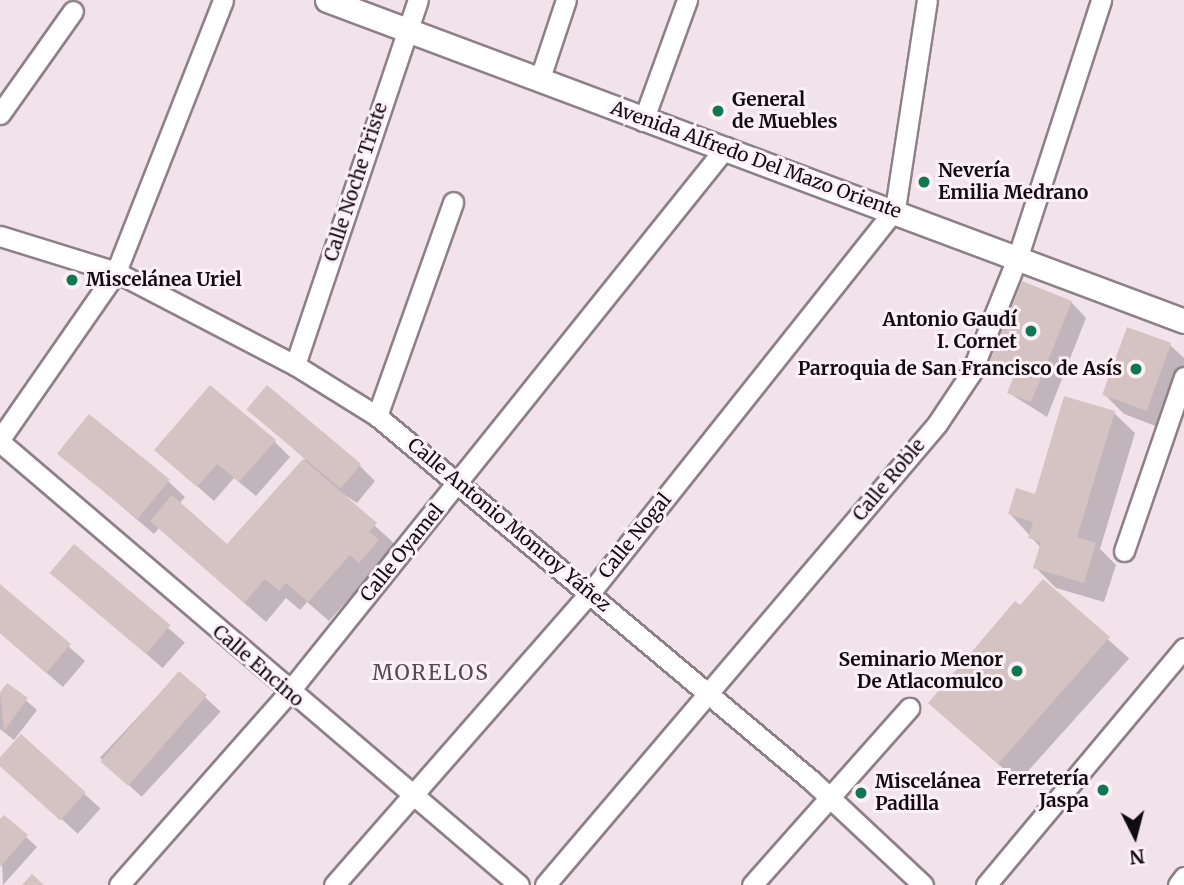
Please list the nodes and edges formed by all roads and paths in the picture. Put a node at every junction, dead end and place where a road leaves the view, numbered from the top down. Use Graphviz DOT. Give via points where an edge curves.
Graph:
graph roads {
  1 [pos="223,0"];
  2 [pos="327,0"];
  3 [pos="418,0"];
  4 [pos="566,0"];
  5 [pos="687,0"];
  6 [pos="927,0"];
  7 [pos="1101,0"];
  8 [pos="74,11"];
  9 [pos="407,30"];
  10 [pos="539,81"];
  11 [pos="0,114"];
  12 [pos="643,121"];
  13 [pos="726,147"];
  14 [pos="453,202"];
  15 [pos="895,209"];
  16 [pos="0,236"];
  17 [pos="1018,256"];
  18 [pos="116,272"];
  19 [pos="1184,321"];
  20 [pos="295,365"];
  21 [pos="1184,377"];
  22 [pos="377,416"];
  23 [pos="0,440"];
  24 [pos="462,480"];
  25 [pos="1124,551"];
  26 [pos="589,594"];
  27 [pos="1184,648"];
  28 [pos="288,692"];
  29 [pos="710,693"];
  30 [pos="909,708"];
  31 [pos="414,795"];
  32 [pos="828,795"];
  33 [pos="1184,877"];
  34 [pos="119,885"];
  35 [pos="334,885"];
  36 [pos="519,885"];
  37 [pos="545,885"];
  38 [pos="752,885"];
  39 [pos="923,885"];
  40 [pos="986,885"];
  41 [pos="1178,885"];
  1 -- 18 [label="street"];
  2 -- 9 [label="street, Avenida Alfredo Del Mazo Oriente"];
  3 -- 9 [label="street, Calle Noche Triste"];
  4 -- 10 [label="street"];
  5 -- 12 [label="street"];
  6 -- 15 [label="street"];
  7 -- 17 [label="street, Calle Roble"];
  8 -- 11 [label="street"];
  9 -- 10 [label="street, Avenida Alfredo Del Mazo Oriente"];
  9 -- 20 [label="street, Calle Noche Triste"];
  10 -- 12 [label="street, Avenida Alfredo Del Mazo Oriente"];
  12 -- 13 [label="street, Avenida Alfredo Del Mazo Oriente"];
  13 -- 15 [label="street, Avenida Alfredo Del Mazo Oriente"];
  13 -- 24 [label="street, Calle Oyamel"];
  14 -- 22 [label="street"];
  15 -- 17 [label="street, Avenida Alfredo Del Mazo Oriente"];
  15 -- 26 [label="street, Calle Nogal"];
  16 -- 18 [label="street, Calle Antonio Monroy Yáñez"];
  17 -- 19 [label="street, Avenida Alfredo Del Mazo Oriente"];
  17 -- 29 [label="street, Calle Roble" via="971,373 937,424"];
  18 -- 20 [label="street, Calle Antonio Monroy Yáñez"];
  18 -- 23 [label="street"];
  20 -- 22 [label="street, Calle Antonio Monroy Yáñez"];
  21 -- 25 [label="street"];
  22 -- 24 [label="street, Calle Antonio Monroy Yáñez"];
  23 -- 28 [label="street, Calle Encino"];
  24 -- 26 [label="street, Calle Antonio Monroy Yáñez"];
  24 -- 28 [label="street, Calle Oyamel"];
  26 -- 29 [label="street, Calle Antonio Monroy Yáñez"];
  26 -- 31 [label="street, Calle Nogal"];
  27 -- 40 [label="street"];
  28 -- 31 [label="street, Calle Encino"];
  28 -- 34 [label="street, Calle Oyamel"];
  29 -- 32 [label="street, Calle Antonio Monroy Yáñez"];
  29 -- 37 [label="street, Calle Roble"];
  30 -- 32 [label="street"];
  31 -- 35 [label="street, Calle Nogal"];
  31 -- 36 [label="street, Calle Encino"];
  32 -- 38 [label="street"];
  32 -- 39 [label="street, Calle Antonio Monroy Yáñez"];
  33 -- 41 [label="street"];
}
